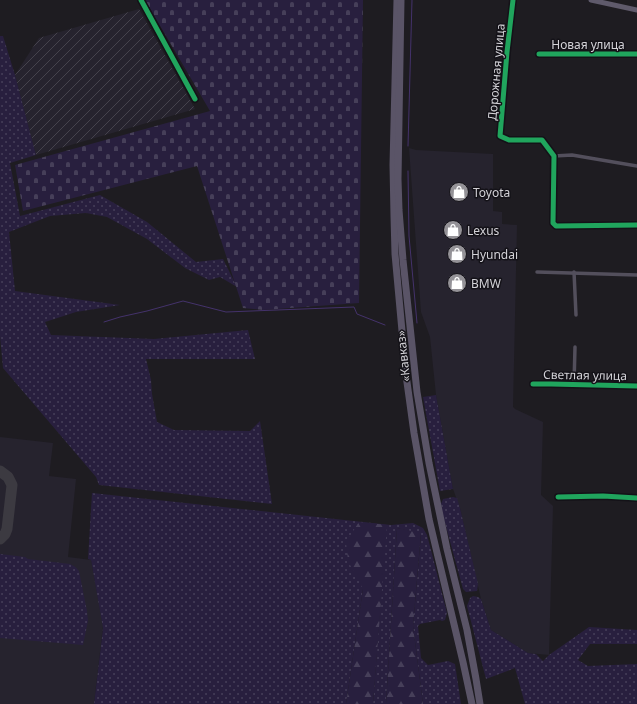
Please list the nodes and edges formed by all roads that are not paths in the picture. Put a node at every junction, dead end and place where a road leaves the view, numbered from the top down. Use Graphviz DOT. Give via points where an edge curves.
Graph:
graph roads {
  1 [pos="140,0"];
  2 [pos="397,0"];
  3 [pos="401,0"];
  4 [pos="513,0"];
  5 [pos="591,0"];
  6 [pos="597,1"];
  7 [pos="637,10"];
  8 [pos="539,54"];
  9 [pos="637,54"];
  10 [pos="195,99"];
  11 [pos="554,156"];
  12 [pos="637,166"];
  13 [pos="637,225"];
  14 [pos="537,272"];
  15 [pos="574,272"];
  16 [pos="637,275"];
  17 [pos="576,315"];
  18 [pos="575,347"];
  19 [pos="533,384"];
  20 [pos="574,384"];
  21 [pos="637,386"];
  22 [pos="429,463"];
  23 [pos="421,471"];
  24 [pos="558,498"];
  25 [pos="637,498"];
  26 [pos="451,565"];
  27 [pos="448,597"];
  28 [pos="472,704"];
  29 [pos="480,704"];
  1 -- 10 [label="street"];
  2 -- 23 [label="highway, «Кавказ»" via="393,165 395,254 407,381"];
  3 -- 22 [label="highway, «Кавказ»" via="399,210 417,392"];
  4 -- 11 [label="street, Дорожная улица" via="500,136 509,140 542,140"];
  5 -- 6 [label="street"];
  6 -- 7 [label="street"];
  8 -- 9 [label="street, Новая улица"];
  11 -- 12 [label="street" via="572,155"];
  11 -- 13 [label="street" via="553,223 556,226"];
  14 -- 15 [label="street"];
  15 -- 16 [label="street"];
  15 -- 17 [label="street"];
  18 -- 20 [label="street"];
  19 -- 20 [label="street, Светлая улица"];
  20 -- 21 [label="street, Светлая улица"];
  22 -- 23 [label="highway" via="434,501 432,505 429,503"];
  22 -- 26 [label="highway, «Кавказ»"];
  23 -- 27 [label="highway, «Кавказ»" via="429,518"];
  24 -- 25 [label="street"];
  26 -- 27 [label="highway" via="438,524 435,524"];
  26 -- 29 [label="highway, «Кавказ»" via="467,630"];
  27 -- 28 [label="highway, «Кавказ»"];
}
